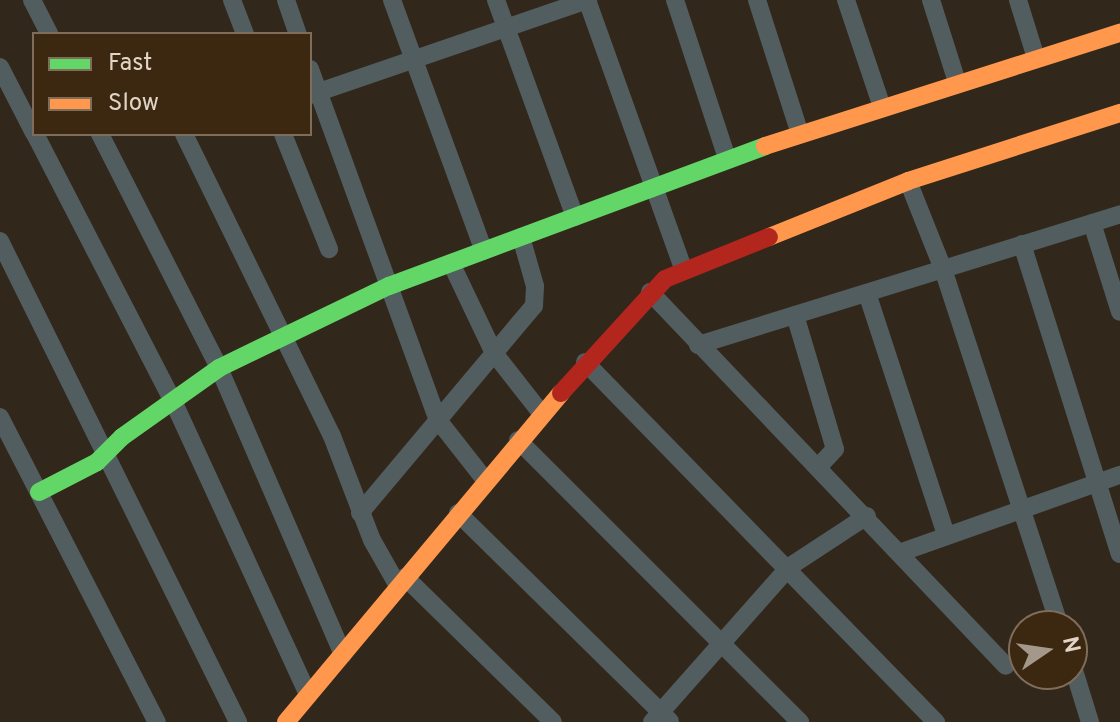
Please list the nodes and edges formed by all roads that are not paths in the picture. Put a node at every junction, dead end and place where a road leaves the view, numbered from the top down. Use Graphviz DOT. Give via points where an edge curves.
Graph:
graph roads {
  1 [pos="32,0"];
  2 [pos="232,0"];
  3 [pos="286,0"];
  4 [pos="392,0"];
  5 [pos="496,0"];
  6 [pos="587,0"];
  7 [pos="675,0"];
  8 [pos="757,0"];
  9 [pos="846,0"];
  10 [pos="931,0"];
  11 [pos="1018,0"];
  12 [pos="506,29"];
  13 [pos="48,32"];
  14 [pos="244,32"];
  15 [pos="297,32"];
  16 [pos="1120,33"];
  17 [pos="1036,58"];
  18 [pos="414,60"];
  19 [pos="0,67"];
  20 [pos="957,82"];
  21 [pos="314,94"];
  22 [pos="882,107"];
  23 [pos="1120,113"];
  24 [pos="32,129"];
  25 [pos="800,134"];
  26 [pos="36,136"];
  27 [pos="101,136"];
  28 [pos="185,136"];
  29 [pos="284,136"];
  30 [pos="727,158"];
  31 [pos="908,181"];
  32 [pos="653,186"];
  33 [pos="1120,214"];
  34 [pos="575,217"];
  35 [pos="1092,223"];
  36 [pos="521,237"];
  37 [pos="0,241"];
  38 [pos="1022,244"];
  39 [pos="329,249"];
  40 [pos="484,251"];
  41 [pos="451,263"];
  42 [pos="683,268"];
  43 [pos="943,269"];
  44 [pos="389,286"];
  45 [pos="650,292"];
  46 [pos="867,293"];
  47 [pos="1120,312"];
  48 [pos="795,315"];
  49 [pos="282,336"];
  50 [pos="698,345"];
  51 [pos="494,353"];
  52 [pos="585,362"];
  53 [pos="219,368"];
  54 [pos="174,403"];
  55 [pos="541,413"];
  56 [pos="0,417"];
  57 [pos="438,420"];
  58 [pos="518,440"];
  59 [pos="108,453"];
  60 [pos="818,467"];
  61 [pos="1120,475"];
  62 [pos="485,480"];
  63 [pos="1097,483"];
  64 [pos="39,492"];
  65 [pos="1022,507"];
  66 [pos="360,513"];
  67 [pos="458,513"];
  68 [pos="867,516"];
  69 [pos="946,535"];
  70 [pos="902,552"];
  71 [pos="1120,554"];
  72 [pos="789,567"];
  73 [pos="401,581"];
  74 [pos="1055,610"];
  75 [pos="722,644"];
  76 [pos="343,654"];
  77 [pos="1006,666"];
  78 [pos="1080,690"];
  79 [pos="308,695"];
  80 [pos="662,719"];
  81 [pos="157,722"];
  82 [pos="238,722"];
  83 [pos="286,722"];
  84 [pos="553,722"];
  85 [pos="800,722"];
  86 [pos="936,722"];
  87 [pos="1090,722"];
  1 -- 13 [label="street"];
  2 -- 14 [label="street"];
  3 -- 15 [label="street"];
  4 -- 18 [label="street"];
  5 -- 12 [label="street"];
  6 -- 12 [label="street"];
  6 -- 32 [label="street"];
  7 -- 30 [label="street"];
  8 -- 25 [label="street"];
  9 -- 22 [label="street"];
  10 -- 20 [label="street"];
  11 -- 17 [label="street"];
  12 -- 18 [label="street"];
  12 -- 34 [label="street"];
  16 -- 17 [label="street"];
  17 -- 20 [label="street"];
  18 -- 21 [label="street"];
  18 -- 40 [label="street"];
  19 -- 24 [label="street"];
  20 -- 22 [label="street"];
  21 -- 44 [label="street"];
  22 -- 25 [label="street"];
  23 -- 31 [label="street"];
  25 -- 30 [label="street"];
  26 -- 54 [label="street"];
  27 -- 53 [label="street"];
  28 -- 49 [label="street"];
  29 -- 39 [label="street"];
  30 -- 32 [label="street"];
  31 -- 42 [label="street"];
  31 -- 43 [label="street"];
  32 -- 34 [label="street"];
  32 -- 42 [label="street"];
  33 -- 35 [label="street"];
  34 -- 36 [label="street"];
  35 -- 38 [label="street"];
  35 -- 47 [label="street"];
  36 -- 40 [label="street"];
  36 -- 51 [label="street" via="536,301"];
  37 -- 59 [label="street"];
  38 -- 43 [label="street"];
  38 -- 63 [label="street"];
  40 -- 41 [label="street"];
  41 -- 44 [label="street"];
  41 -- 51 [label="street"];
  42 -- 45 [label="street"];
  43 -- 46 [label="street"];
  43 -- 65 [label="street"];
  44 -- 49 [label="street"];
  44 -- 57 [label="street"];
  45 -- 50 [label="street"];
  45 -- 52 [label="street"];
  46 -- 48 [label="street"];
  46 -- 69 [label="street"];
  48 -- 50 [label="street"];
  48 -- 60 [label="street" via="835,449"];
  49 -- 53 [label="street"];
  49 -- 66 [label="street" via="341,455"];
  50 -- 60 [label="street"];
  51 -- 55 [label="street"];
  51 -- 57 [label="street"];
  52 -- 55 [label="street"];
  52 -- 72 [label="street"];
  53 -- 54 [label="street"];
  53 -- 76 [label="street"];
  54 -- 59 [label="street"];
  54 -- 79 [label="street"];
  55 -- 58 [label="street"];
  56 -- 64 [label="street"];
  57 -- 62 [label="street"];
  57 -- 66 [label="street"];
  58 -- 62 [label="street"];
  58 -- 75 [label="street"];
  59 -- 64 [label="street"];
  59 -- 82 [label="street"];
  60 -- 68 [label="street"];
  61 -- 63 [label="street"];
  62 -- 67 [label="street"];
  63 -- 65 [label="street"];
  63 -- 71 [label="street"];
  64 -- 81 [label="street"];
  65 -- 69 [label="street"];
  65 -- 74 [label="street"];
  66 -- 73 [label="street"];
  67 -- 73 [label="street"];
  67 -- 80 [label="street"];
  68 -- 70 [label="street"];
  68 -- 72 [label="street"];
  69 -- 70 [label="street"];
  70 -- 77 [label="street"];
  72 -- 75 [label="street"];
  72 -- 86 [label="street"];
  73 -- 76 [label="street"];
  73 -- 84 [label="street"];
  75 -- 80 [label="street"];
  75 -- 85 [label="street"];
  76 -- 79 [label="street"];
  78 -- 87 [label="street"];
  79 -- 83 [label="street"];
}
